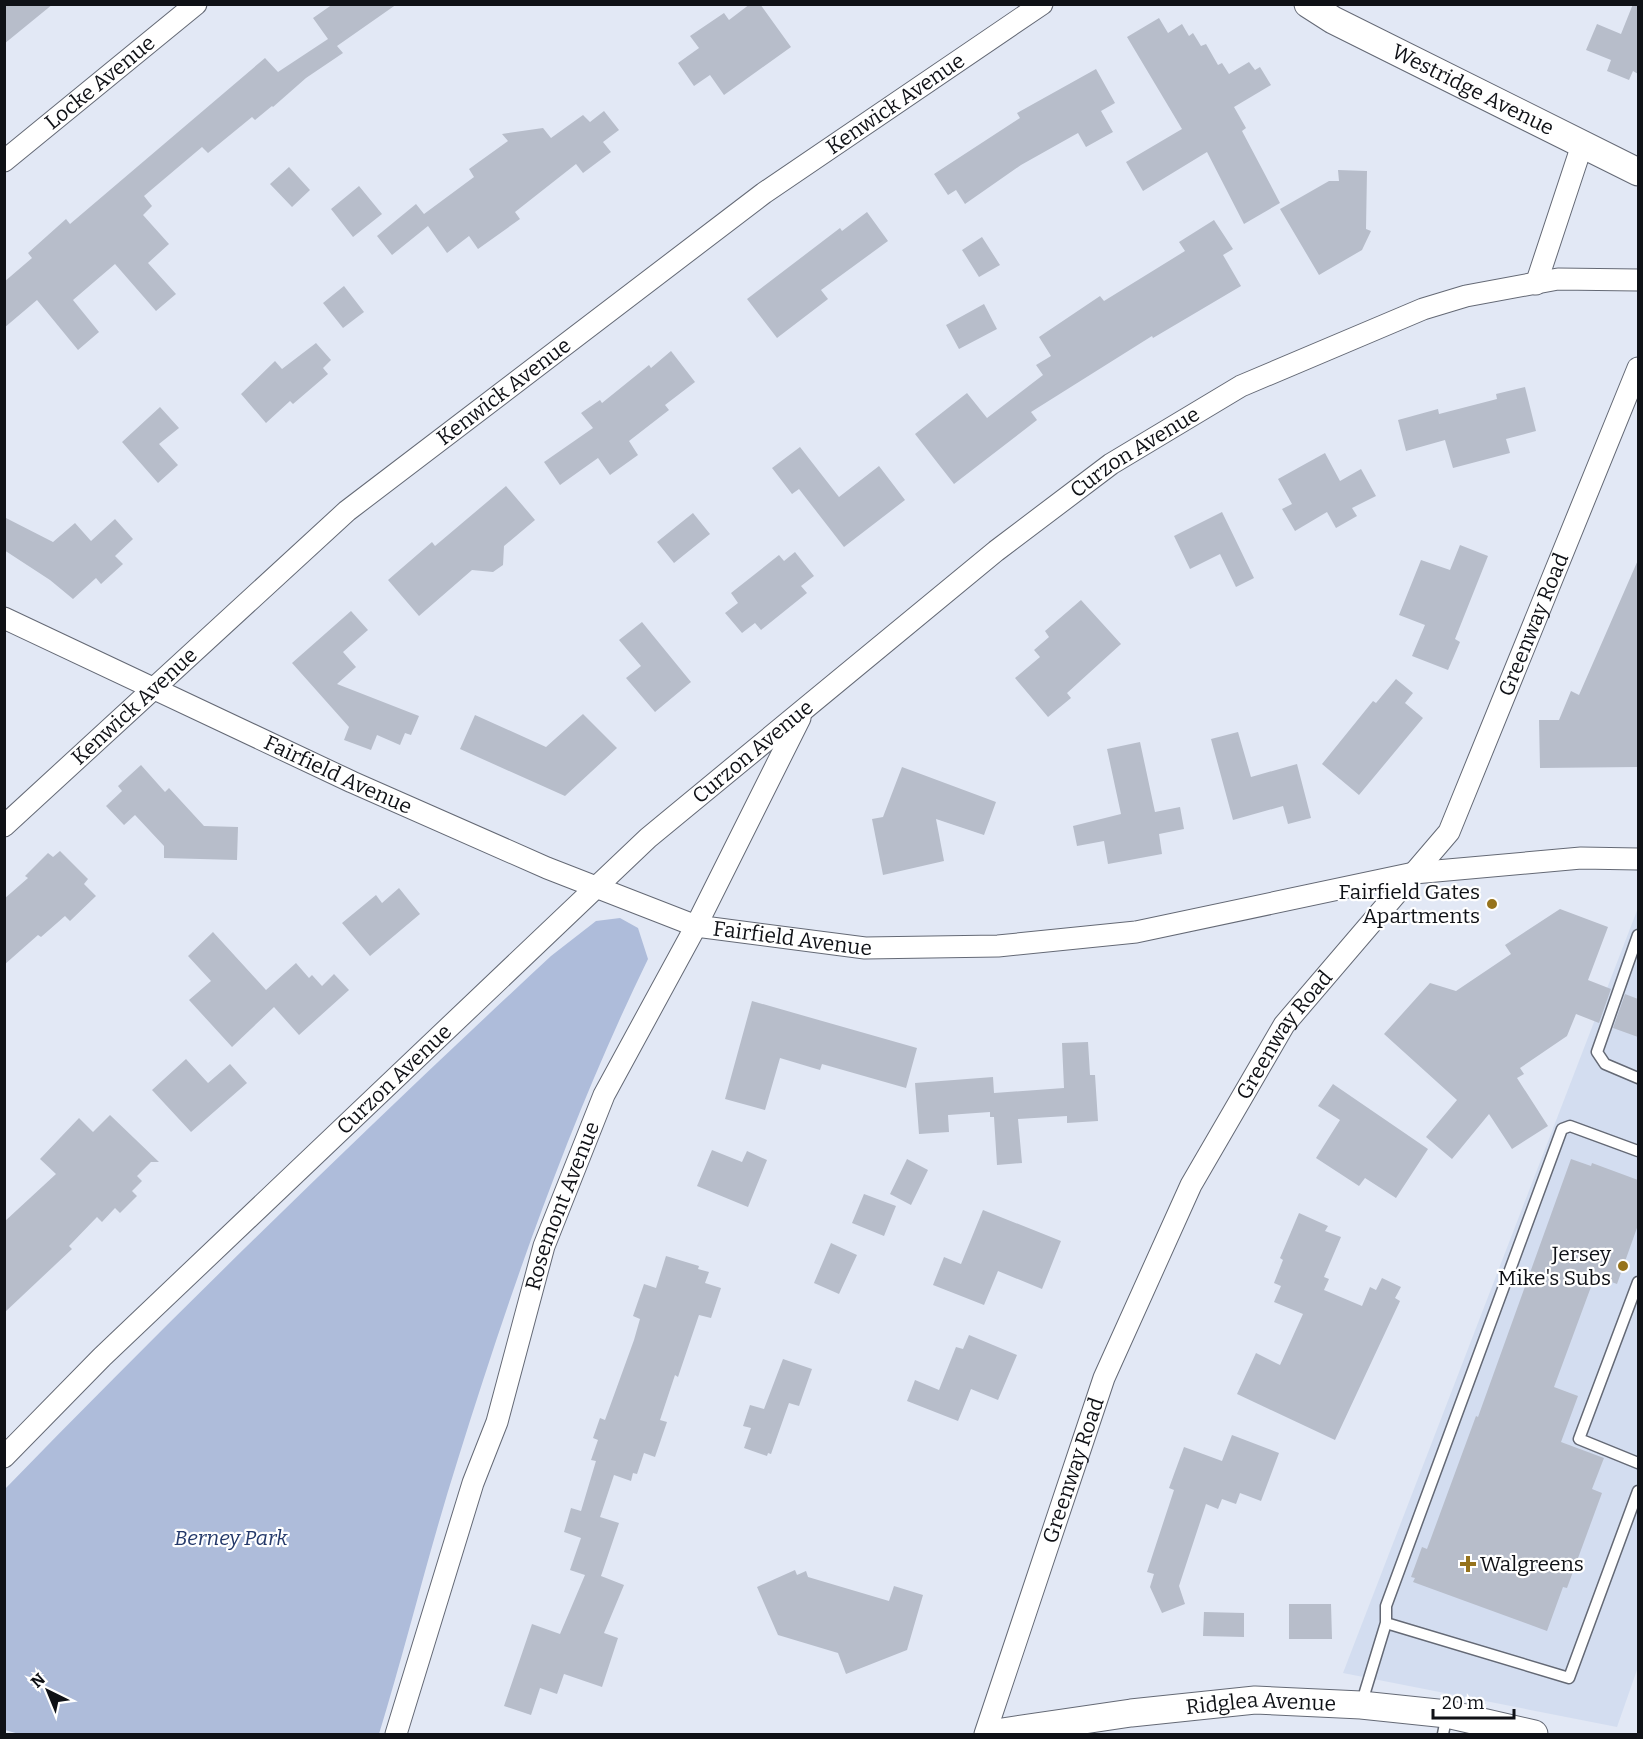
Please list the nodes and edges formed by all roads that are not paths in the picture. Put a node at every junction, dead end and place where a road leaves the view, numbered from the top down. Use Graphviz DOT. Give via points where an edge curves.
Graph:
graph roads {
  1 [pos="196,4"];
  2 [pos="1042,4"];
  3 [pos="1308,4"];
  4 [pos="1582,145"];
  5 [pos="4,161"];
  6 [pos="1638,172"];
  7 [pos="1638,280"];
  8 [pos="1536,284"];
  9 [pos="1638,368"];
  10 [pos="4,618"];
  11 [pos="154,688"];
  12 [pos="804,709"];
  13 [pos="4,826"];
  14 [pos="1638,859"];
  15 [pos="1414,873"];
  16 [pos="597,888"];
  17 [pos="696,926"];
  18 [pos="1638,935"];
  19 [pos="1638,1078"];
  20 [pos="1638,1151"];
  21 [pos="1638,1282"];
  22 [pos="4,1457"];
  23 [pos="1638,1463"];
  24 [pos="1638,1491"];
  25 [pos="1386,1623"];
  26 [pos="1361,1705"];
  27 [pos="1445,1724"];
  28 [pos="396,1734"];
  29 [pos="987,1734"];
  30 [pos="1534,1734"];
  1 -- 5 [label="street, Locke Avenue"];
  2 -- 11 [label="street, Kenwick Avenue" via="764,193 357,504"];
  3 -- 4 [label="street, Westridge Avenue"];
  4 -- 6 [label="street, Westridge Avenue"];
  4 -- 8 [label="street"];
  7 -- 8 [label="street, Curzon Avenue" via="1558,279"];
  8 -- 12 [label="street, Curzon Avenue" via="1466,296 1423,309 1241,386 1111,464 996,551"];
  9 -- 15 [label="street, Greenway Road" via="1449,832"];
  10 -- 11 [label="street, Fairfield Avenue"];
  11 -- 13 [label="street, Kenwick Avenue"];
  11 -- 16 [label="street, Fairfield Avenue" via="352,782"];
  12 -- 16 [label="street, Curzon Avenue" via="648,838"];
  12 -- 17 [label="street, Rosemont Avenue"];
  14 -- 15 [label="street, Fairfield Avenue" via="1581,858"];
  15 -- 17 [label="street, Fairfield Avenue" via="1136,932 998,946 865,948"];
  15 -- 29 [label="street, Greenway Road" via="1284,1025 1191,1185 1104,1378"];
  16 -- 17 [label="street, Fairfield Avenue"];
  16 -- 22 [label="street, Curzon Avenue" via="102,1357"];
  17 -- 28 [label="street, Rosemont Avenue" via="604,1095 544,1246 497,1422 473,1483"];
  18 -- 19 [label="lane" via="1597,1052 1605,1065"];
  20 -- 25 [label="lane" via="1570,1126 1562,1129 1386,1606"];
  21 -- 23 [label="lane" via="1579,1439"];
  24 -- 25 [label="lane" via="1569,1678"];
  25 -- 26 [label="lane"];
  26 -- 27 [label="street, Ridglea Avenue"];
  26 -- 29 [label="street, Ridglea Avenue" via="1255,1700"];
  27 -- 30 [label="street, Ridglea Avenue"];
}
